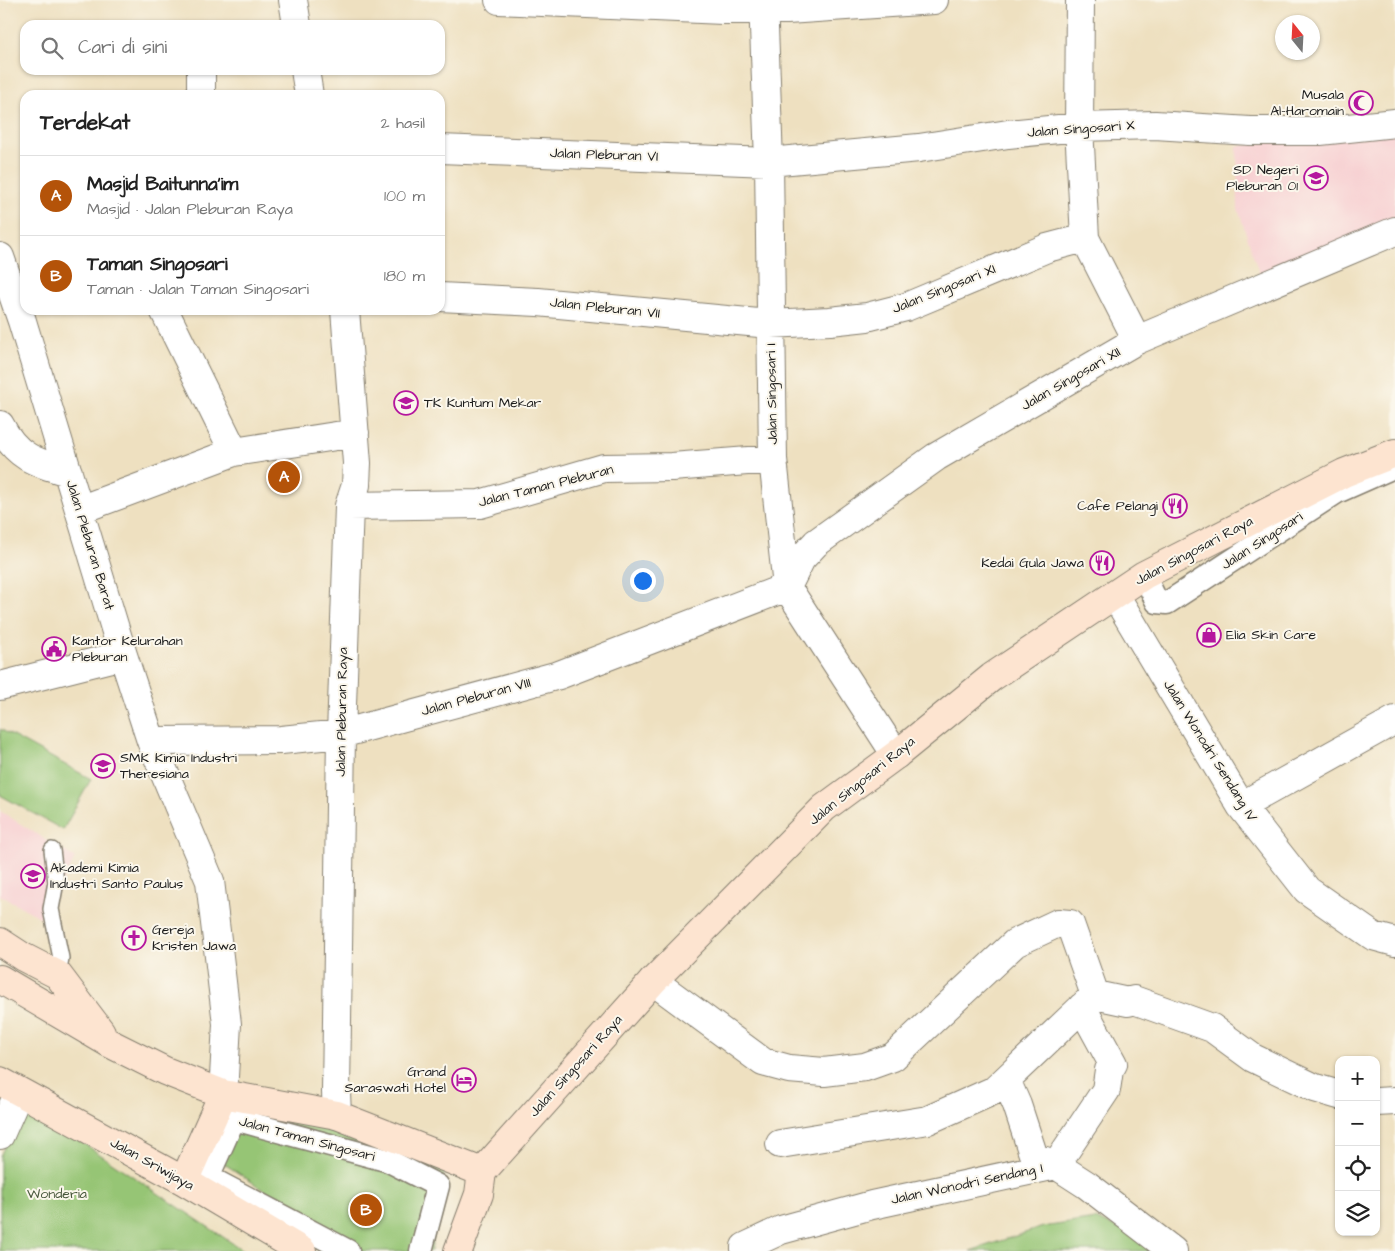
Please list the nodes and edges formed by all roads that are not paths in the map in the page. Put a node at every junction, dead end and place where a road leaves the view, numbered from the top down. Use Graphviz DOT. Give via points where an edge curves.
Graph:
graph roads {
  1 [pos="293,0"];
  2 [pos="499,0"];
  3 [pos="934,0"];
  4 [pos="1080,0"];
  5 [pos="764,5"];
  6 [pos="296,20"];
  7 [pos="201,75"];
  8 [pos="306,75"];
  9 [pos="201,90"];
  10 [pos="308,90"];
  11 [pos="1395,122"];
  12 [pos="1080,127"];
  13 [pos="445,149"];
  14 [pos="769,162"];
  15 [pos="1395,231"];
  16 [pos="1085,238"];
  17 [pos="0,258"];
  18 [pos="445,297"];
  19 [pos="166,315"];
  20 [pos="345,315"];
  21 [pos="770,324"];
  22 [pos="1137,340"];
  23 [pos="0,425"];
  24 [pos="355,433"];
  25 [pos="234,452"];
  26 [pos="1395,453"];
  27 [pos="773,459"];
  28 [pos="1395,467"];
  29 [pos="68,472"];
  30 [pos="349,506"];
  31 [pos="79,510"];
  32 [pos="1144,576"];
  33 [pos="787,587"];
  34 [pos="1115,595"];
  35 [pos="123,655"];
  36 [pos="0,686"];
  37 [pos="1395,720"];
  38 [pos="341,734"];
  39 [pos="151,741"];
  40 [pos="896,755"];
  41 [pos="1241,806"];
  42 [pos="52,850"];
  43 [pos="0,942"];
  44 [pos="1395,942"];
  45 [pos="58,975"];
  46 [pos="0,979"];
  47 [pos="653,980"];
  48 [pos="1088,1001"];
  49 [pos="109,1043"];
  50 [pos="1006,1080"];
  51 [pos="9,1086"];
  52 [pos="223,1094"];
  53 [pos="1335,1094"];
  54 [pos="1380,1102"];
  55 [pos="1395,1102"];
  56 [pos="337,1115"];
  57 [pos="0,1135"];
  58 [pos="780,1144"];
  59 [pos="1056,1165"];
  60 [pos="482,1172"];
  61 [pos="184,1181"];
  62 [pos="302,1251"];
  63 [pos="348,1251"];
  64 [pos="421,1251"];
  65 [pos="458,1251"];
  66 [pos="746,1251"];
  67 [pos="1173,1251"];
  1 -- 6 [label="street"];
  2 -- 5 [label="street" via="723,10"];
  3 -- 5 [label="street"];
  4 -- 12 [label="street"];
  5 -- 14 [label="street, Jalan Singosari I"];
  7 -- 9 [label="street"];
  8 -- 10 [label="street"];
  11 -- 12 [label="street, Jalan Singosari X" via="1320,131 1250,131 1156,125"];
  12 -- 14 [label="street, Jalan Singosari X" via="920,148"];
  12 -- 16 [label="street"];
  13 -- 14 [label="street, Jalan Pleburan VI"];
  14 -- 21 [label="street, Jalan Singosari I"];
  15 -- 22 [label="street, Jalan Singosari XII"];
  16 -- 21 [label="street, Jalan Singosari XI" via="1047,248 906,307 867,317"];
  16 -- 22 [label="street"];
  17 -- 29 [label="street, Jalan Pleburan Barat"];
  18 -- 21 [label="street, Jalan Pleburan VII" via="538,302"];
  19 -- 25 [label="street"];
  20 -- 24 [label="street, Jalan Pleburan Raya"];
  21 -- 27 [label="street, Jalan Singosari I"];
  22 -- 33 [label="street, Jalan Singosari XII" via="928,463 816,543 801,559"];
  23 -- 29 [label="street" via="18,452 32,461"];
  24 -- 25 [label="street"];
  24 -- 30 [label="street, Jalan Pleburan Raya" via="356,485"];
  25 -- 31 [label="street"];
  26 -- 32 [label="main road, Jalan Singosari Raya" via="1344,473"];
  27 -- 30 [label="street, Jalan Taman Pleburan" via="672,467 604,468 480,504"];
  27 -- 33 [label="street, Jalan Singosari I"];
  28 -- 32 [label="street, Jalan Singosari" via="1337,492 1167,603 1157,602"];
  29 -- 31 [label="street, Jalan Pleburan Barat"];
  30 -- 38 [label="street, Jalan Pleburan Raya"];
  31 -- 35 [label="street, Jalan Pleburan Barat"];
  32 -- 34 [label="main road, Jalan Singosari Raya"];
  33 -- 38 [label="street, Jalan Pleburan VIII" via="559,675"];
  33 -- 40 [label="street, Jalan Singosari I"];
  34 -- 40 [label="main road, Jalan Singosari Raya" via="992,677"];
  34 -- 41 [label="street, Jalan Wonodri Sendang IV"];
  35 -- 36 [label="street"];
  35 -- 39 [label="street, Jalan Pleburan Barat"];
  37 -- 41 [label="street"];
  38 -- 39 [label="street, Jalan Pleburan VIII" via="281,740"];
  38 -- 56 [label="street, Jalan Pleburan Raya"];
  39 -- 52 [label="street, Jalan Pleburan Barat" via="210,881 227,1024"];
  40 -- 47 [label="main road, Jalan Singosari Raya" via="824,808"];
  41 -- 44 [label="street, Jalan Wonodri Sendang IV" via="1307,890 1373,936"];
  42 -- 45 [label="lane" via="56,882 51,909 61,958"];
  43 -- 45 [label="main road"];
  45 -- 49 [label="main road"];
  46 -- 49 [label="main road"];
  47 -- 48 [label="street" via="763,1062 788,1069 824,1072 893,1058 1015,943 1058,922 1070,924"];
  47 -- 60 [label="main road, Jalan Singosari Raya"];
  48 -- 50 [label="street"];
  48 -- 53 [label="street" via="1141,1002 1212,1028 1253,1058"];
  48 -- 59 [label="street" via="1113,1064 1106,1090"];
  49 -- 52 [label="main road" via="165,1071"];
  50 -- 58 [label="street" via="995,1090 928,1120"];
  50 -- 59 [label="street" via="1034,1157"];
  51 -- 57 [label="street"];
  51 -- 61 [label="main road, Jalan Sriwijaya"];
  52 -- 56 [label="main road, Jalan Taman Singosari"];
  52 -- 61 [label="main road"];
  54 -- 55 [label="street"];
  56 -- 60 [label="main road, Jalan Taman Singosari"];
  59 -- 66 [label="street, Jalan Wonodri Sendang I" via="872,1205 781,1230 745,1247"];
  59 -- 67 [label="street, Jalan Wonodri Sendang I"];
  60 -- 65 [label="main road" via="479,1194"];
  61 -- 62 [label="main road, Jalan Sriwijaya"];
  63 -- 64 [label="street, Jalan Taman Singosari" via="208,1177 234,1119 389,1161 438,1186"];
}
